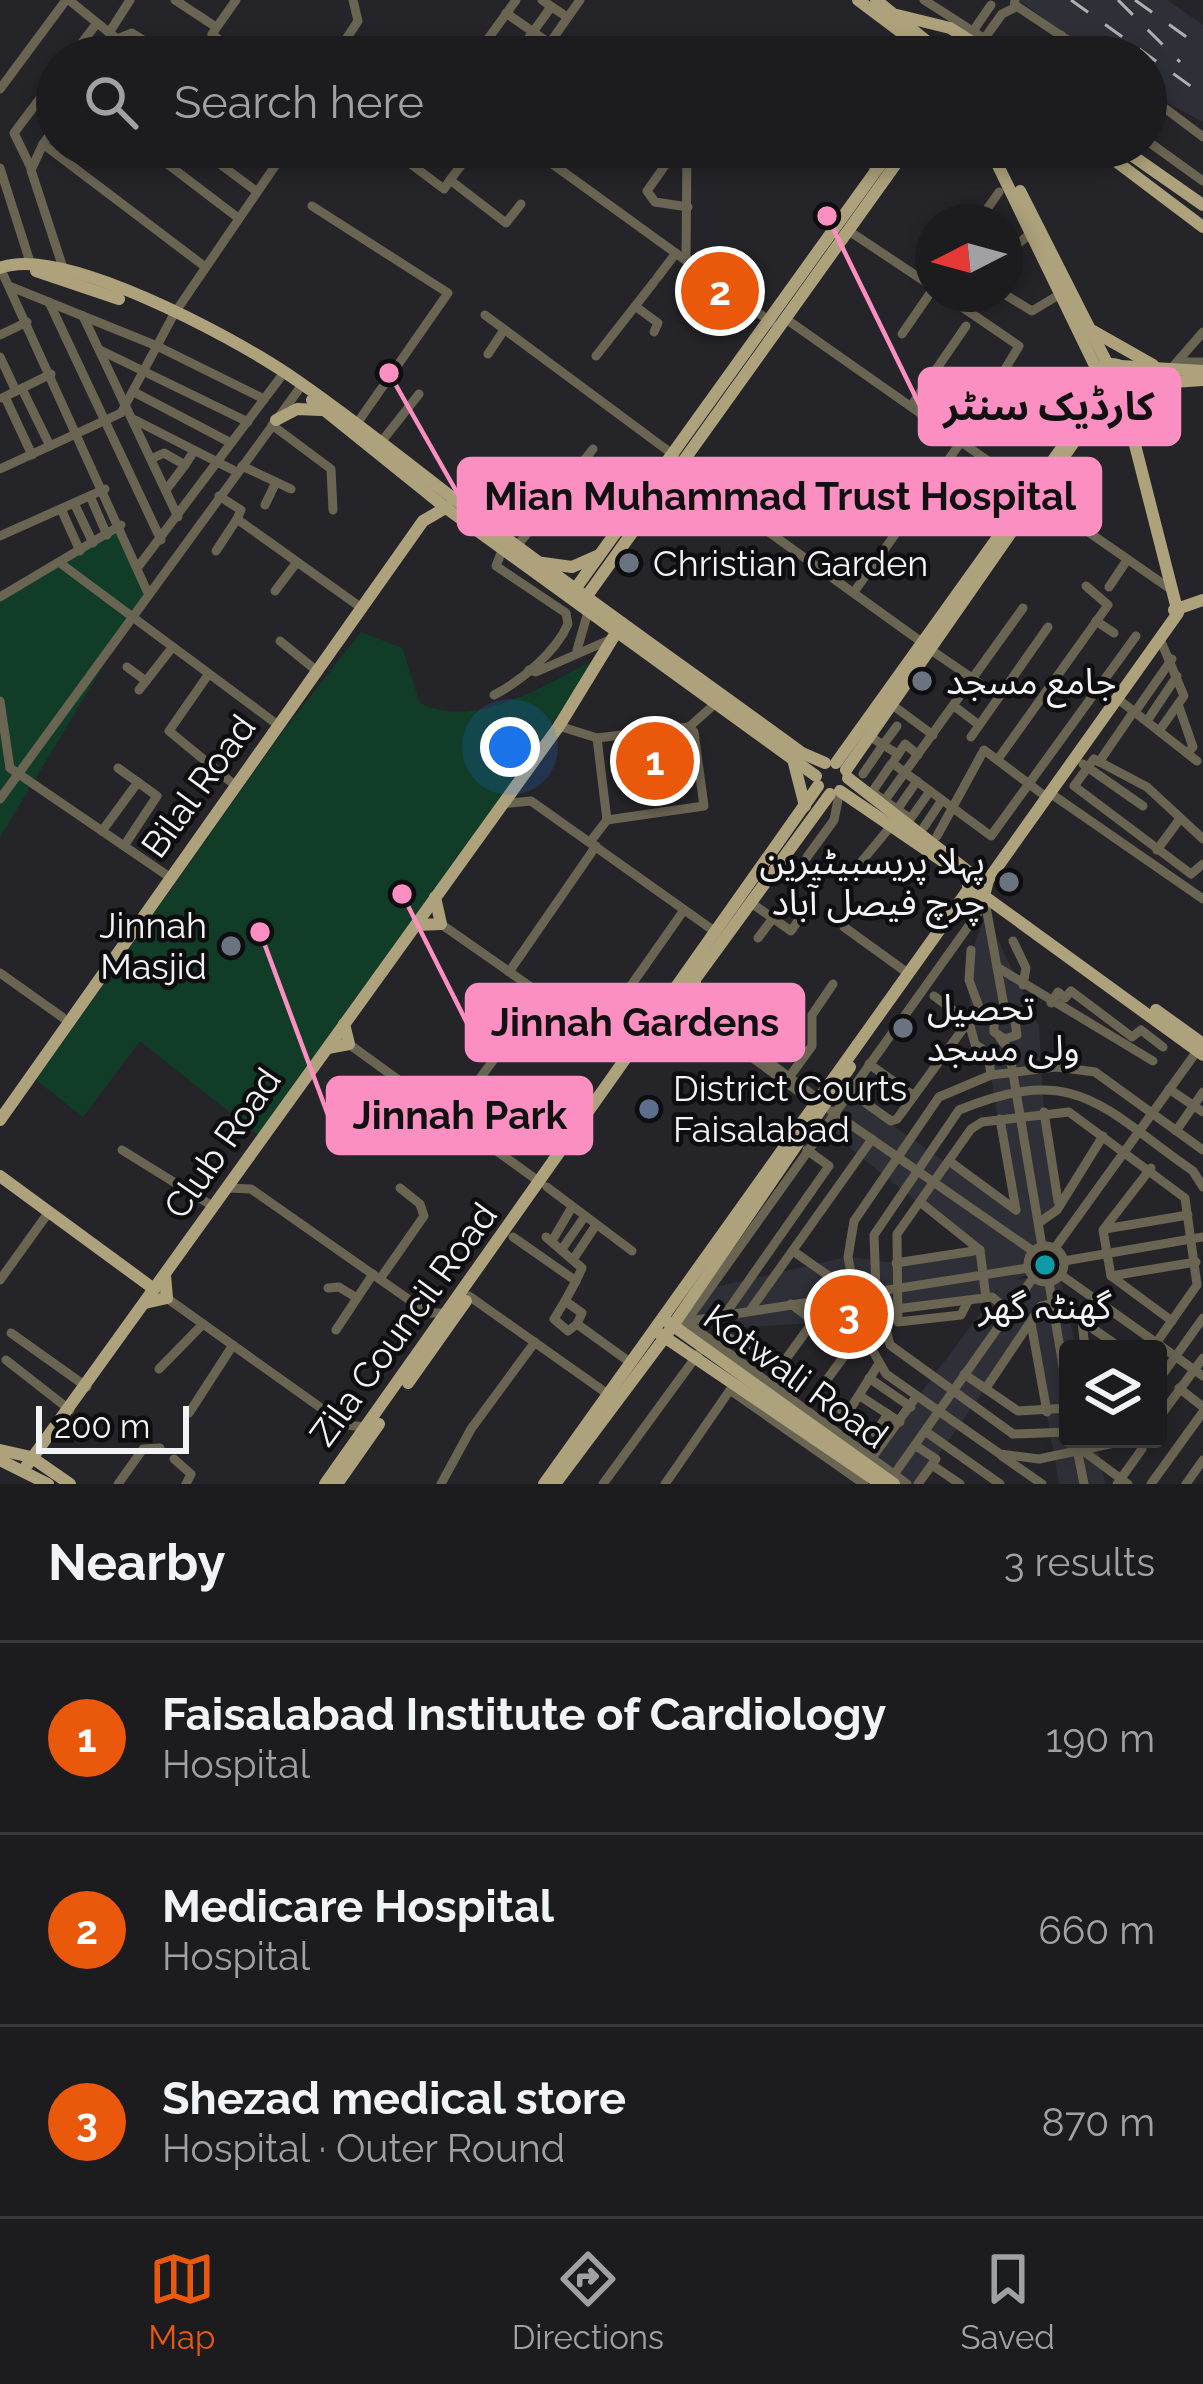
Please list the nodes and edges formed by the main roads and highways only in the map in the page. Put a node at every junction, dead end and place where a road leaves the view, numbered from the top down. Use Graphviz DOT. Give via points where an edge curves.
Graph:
graph roads {
  1 [pos="858,0"];
  2 [pos="875,0"];
  3 [pos="897,15"];
  4 [pos="906,36"];
  5 [pos="924,36"];
  6 [pos="963,36"];
  7 [pos="885,168"];
  8 [pos="887,168"];
  9 [pos="1003,168"];
  10 [pos="1004,168"];
  11 [pos="1125,168"];
  12 [pos="1150,168"];
  13 [pos="884,171"];
  14 [pos="1203,205"];
  15 [pos="1203,226"];
  16 [pos="65,274"];
  17 [pos="3,276"];
  18 [pos="172,317"];
  19 [pos="779,323"];
  20 [pos="1089,336"];
  21 [pos="1203,366"];
  22 [pos="1169,372"];
  23 [pos="1111,383"];
  24 [pos="1203,383"];
  25 [pos="300,387"];
  26 [pos="328,412"];
  27 [pos="274,422"];
  28 [pos="1086,422"];
  29 [pos="1124,432"];
  30 [pos="676,462"];
  31 [pos="413,480"];
  32 [pos="446,500"];
  33 [pos="417,520"];
  34 [pos="604,552"];
  35 [pos="542,562"];
  36 [pos="1203,600"];
  37 [pos="584,601"];
  38 [pos="1176,610"];
  39 [pos="618,631"];
  40 [pos="927,647"];
  41 [pos="646,655"];
  42 [pos="598,669"];
  43 [pos="862,738"];
  44 [pos="789,749"];
  45 [pos="837,783"];
  46 [pos="1046,793"];
  47 [pos="813,806"];
  48 [pos="975,887"];
  49 [pos="435,897"];
  50 [pos="415,926"];
  51 [pos="694,980"];
  52 [pos="676,998"];
  53 [pos="667,1017"];
  54 [pos="340,1029"];
  55 [pos="1202,1047"];
  56 [pos="326,1048"];
  57 [pos="822,1105"];
  58 [pos="0,1106"];
  59 [pos="0,1120"];
  60 [pos="564,1157"];
  61 [pos="0,1176"];
  62 [pos="544,1185"];
  63 [pos="0,1186"];
  64 [pos="165,1274"];
  65 [pos="154,1289"];
  66 [pos="145,1304"];
  67 [pos="668,1326"];
  68 [pos="614,1398"];
  69 [pos="0,1450"];
  70 [pos="0,1460"];
  71 [pos="28,1462"];
  72 [pos="880,1478"];
  73 [pos="48,1484"];
  74 [pos="70,1484"];
  75 [pos="326,1484"];
  76 [pos="337,1484"];
  77 [pos="544,1484"];
  78 [pos="555,1484"];
  1 -- 4 [label="main road"];
  2 -- 3 [label="main road"];
  3 -- 5 [label="main road"];
  3 -- 6 [label="main road"];
  7 -- 13 [label="main road"];
  8 -- 13 [label="main road"];
  9 -- 20 [label="main road"];
  10 -- 20 [label="main road"];
  11 -- 15 [label="main road"];
  12 -- 14 [label="main road"];
  13 -- 19 [label="main road"];
  13 -- 19 [label="main road"];
  16 -- 17 [label="main road"];
  16 -- 17 [label="main road" via="30,262"];
  16 -- 18 [label="main road"];
  18 -- 25 [label="main road"];
  18 -- 25 [label="main road"];
  19 -- 30 [label="main road"];
  20 -- 22 [label="main road"];
  20 -- 23 [label="main road"];
  20 -- 28 [label="main road"];
  21 -- 22 [label="main road"];
  22 -- 23 [label="main road"];
  22 -- 23 [label="main road"];
  22 -- 24 [label="main road" via="1180,386"];
  22 -- 29 [label="main road"];
  23 -- 28 [label="main road"];
  23 -- 29 [label="main road"];
  25 -- 26 [label="main road"];
  25 -- 32 [label="main road" via="358,422"];
  26 -- 27 [label="main road" via="297,409"];
  26 -- 31 [label="main road"];
  28 -- 29 [label="main road" via="1108,421"];
  28 -- 40 [label="main road"];
  29 -- 38 [label="main road"];
  29 -- 38 [label="main road"];
  30 -- 34 [label="main road"];
  30 -- 37 [label="main road"];
  31 -- 32 [label="main road"];
  31 -- 33 [label="main road" via="421,491"];
  32 -- 33 [label="main road, Bilal Road"];
  32 -- 35 [label="main road"];
  32 -- 37 [label="main road"];
  32 -- 59 [label="main road, Bilal Road" via="423,520"];
  33 -- 58 [label="main road, Bilal Road"];
  34 -- 35 [label="main road" via="572,567"];
  34 -- 37 [label="main road"];
  35 -- 37 [label="main road"];
  36 -- 38 [label="main road"];
  37 -- 39 [label="main road"];
  38 -- 46 [label="main road"];
  38 -- 46 [label="main road" via="1081,762"];
  39 -- 41 [label="main road"];
  39 -- 42 [label="main road, Club Road"];
  39 -- 44 [label="main road"];
  40 -- 43 [label="main road"];
  40 -- 43 [label="main road"];
  41 -- 42 [label="main road" via="623,653"];
  41 -- 44 [label="main road"];
  42 -- 49 [label="main road, Club Road"];
  43 -- 44 [label="main road" via="834,753"];
  43 -- 45 [label="main road, Zila Council Road"];
  43 -- 45 [label="main road" via="856,768"];
  44 -- 45 [label="main road"];
  44 -- 47 [label="main road"];
  45 -- 47 [label="main road, Zila Council Road"];
  45 -- 48 [label="main road"];
  45 -- 48 [label="main road"];
  46 -- 48 [label="main road"];
  47 -- 51 [label="main road, Zila Council Road"];
  47 -- 52 [label="main road, Zila Council Road"];
  48 -- 55 [label="main road"];
  48 -- 57 [label="main road"];
  48 -- 57 [label="main road"];
  49 -- 50 [label="main road, Club Road"];
  49 -- 50 [label="main road" via="441,924"];
  50 -- 54 [label="main road, Club Road"];
  51 -- 52 [label="main road, Zila Council Road"];
  51 -- 53 [label="main road" via="698,1013"];
  52 -- 53 [label="main road, Zila Council Road"];
  52 -- 60 [label="main road, Zila Council Road"];
  53 -- 60 [label="main road, Zila Council Road"];
  54 -- 56 [label="main road, Club Road"];
  54 -- 56 [label="main road" via="349,1044"];
  56 -- 64 [label="main road, Club Road"];
  57 -- 67 [label="main road"];
  60 -- 62 [label="main road, Zila Council Road"];
  61 -- 65 [label="main road"];
  62 -- 75 [label="main road, Zila Council Road"];
  62 -- 76 [label="main road, Zila Council Road"];
  63 -- 65 [label="main road"];
  64 -- 65 [label="main road, Club Road"];
  64 -- 66 [label="main road" via="167,1298"];
  65 -- 66 [label="main road, Club Road"];
  66 -- 71 [label="main road, Club Road"];
  67 -- 68 [label="main road"];
  67 -- 68 [label="main road" via="631,1363"];
  67 -- 72 [label="main road, Kotwali Road"];
  67 -- 72 [label="main road, Kotwali Road" via="733,1385"];
  68 -- 77 [label="main road"];
  68 -- 78 [label="main road"];
  69 -- 71 [label="main road"];
  70 -- 71 [label="main road"];
  71 -- 73 [label="main road"];
  71 -- 74 [label="main road"];
}
